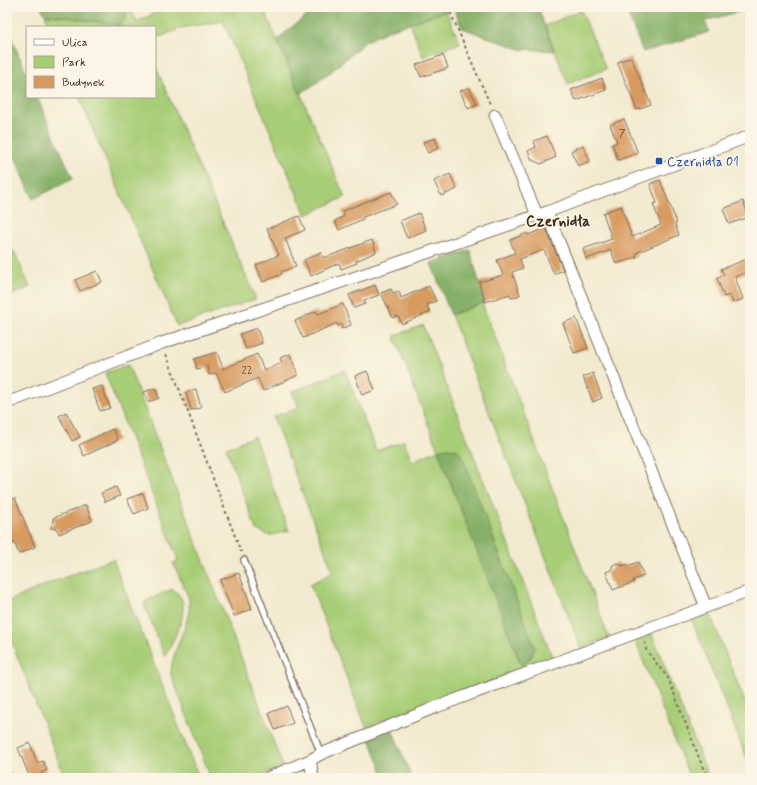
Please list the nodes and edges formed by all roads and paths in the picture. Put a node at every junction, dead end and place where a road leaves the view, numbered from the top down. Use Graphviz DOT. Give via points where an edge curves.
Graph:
graph roads {
  1 [pos="448,7"];
  2 [pos="495,115"];
  3 [pos="750,136"];
  4 [pos="542,213"];
  5 [pos="162,343"];
  6 [pos="7,403"];
  7 [pos="244,560"];
  8 [pos="750,591"];
  9 [pos="706,607"];
  10 [pos="643,631"];
  11 [pos="321,754"];
  12 [pos="310,760"];
  13 [pos="7,773"];
  14 [pos="9,778"];
  15 [pos="267,778"];
  16 [pos="314,778"];
  17 [pos="707,778"];
  1 -- 2 [label="path"];
  2 -- 4 [label="street"];
  3 -- 4 [label="street"];
  4 -- 5 [label="street"];
  4 -- 9 [label="street"];
  5 -- 6 [label="street"];
  5 -- 7 [label="path"];
  7 -- 11 [label="lane"];
  8 -- 9 [label="street"];
  9 -- 10 [label="street"];
  10 -- 11 [label="street" via="436,707"];
  10 -- 17 [label="path" via="646,650 668,678"];
  11 -- 12 [label="street"];
  12 -- 15 [label="street"];
  12 -- 16 [label="street"];
  13 -- 14 [label="lane"];
}
